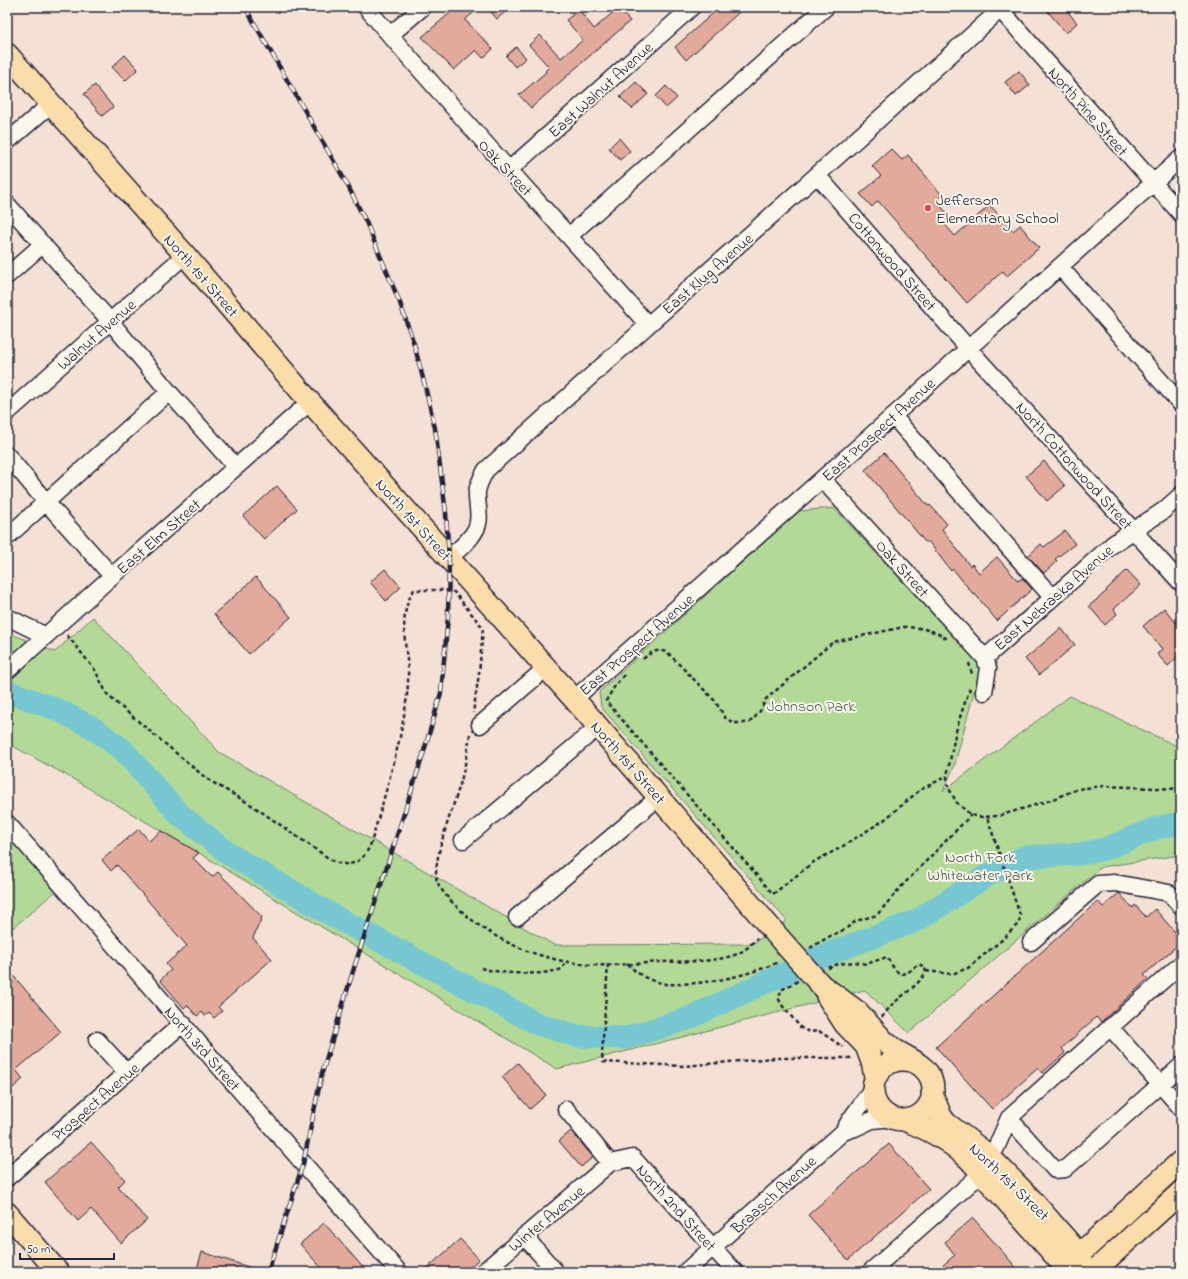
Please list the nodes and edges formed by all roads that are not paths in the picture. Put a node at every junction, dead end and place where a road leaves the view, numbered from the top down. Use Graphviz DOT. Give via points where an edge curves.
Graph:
graph roads {
  1 [pos="366,7"];
  2 [pos="423,7"];
  3 [pos="692,7"];
  4 [pos="826,7"];
  5 [pos="1001,8"];
  6 [pos="390,35"];
  7 [pos="7,54"];
  8 [pos="51,104"];
  9 [pos="7,142"];
  10 [pos="1181,158"];
  11 [pos="509,170"];
  12 [pos="817,175"];
  13 [pos="1153,183"];
  14 [pos="7,204"];
  15 [pos="1181,214"];
  16 [pos="569,236"];
  17 [pos="43,244"];
  18 [pos="185,255"];
  19 [pos="1060,267"];
  20 [pos="7,276"];
  21 [pos="110,321"];
  22 [pos="648,325"];
  23 [pos="968,348"];
  24 [pos="169,392"];
  25 [pos="310,402"];
  26 [pos="1181,404"];
  27 [pos="7,413"];
  28 [pos="893,416"];
  29 [pos="7,455"];
  30 [pos="236,467"];
  31 [pos="822,479"];
  32 [pos="1181,495"];
  33 [pos="46,502"];
  34 [pos="1134,530"];
  35 [pos="7,536"];
  36 [pos="449,558"];
  37 [pos="112,576"];
  38 [pos="1181,583"];
  39 [pos="1052,597"];
  40 [pos="7,617"];
  41 [pos="52,631"];
  42 [pos="984,658"];
  43 [pos="546,668"];
  44 [pos="7,671"];
  45 [pos="977,689"];
  46 [pos="574,699"];
  47 [pos="475,722"];
  48 [pos="598,727"];
  49 [pos="659,797"];
  50 [pos="7,823"];
  51 [pos="463,840"];
  52 [pos="1181,906"];
  53 [pos="517,917"];
  54 [pos="1031,942"];
  55 [pos="1181,964"];
  56 [pos="821,985"];
  57 [pos="183,1023"];
  58 [pos="1110,1027"];
  59 [pos="97,1040"];
  60 [pos="916,1062"];
  61 [pos="1181,1066"];
  62 [pos="127,1073"];
  63 [pos="874,1081"];
  64 [pos="1161,1084"];
  65 [pos="932,1094"];
  66 [pos="1181,1108"];
  67 [pos="566,1109"];
  68 [pos="1008,1118"];
  69 [pos="899,1119"];
  70 [pos="843,1132"];
  71 [pos="1181,1161"];
  72 [pos="610,1164"];
  73 [pos="984,1164"];
  74 [pos="7,1178"];
  75 [pos="1181,1192"];
  76 [pos="7,1213"];
  77 [pos="524,1236"];
  78 [pos="713,1247"];
  79 [pos="1073,1267"];
  80 [pos="58,1272"];
  81 [pos="399,1272"];
  82 [pos="483,1272"];
  83 [pos="556,1272"];
  84 [pos="685,1272"];
  85 [pos="735,1272"];
  86 [pos="870,1272"];
  87 [pos="1093,1272"];
  1 -- 6 [label="street, Oak Street"];
  2 -- 6 [label="street"];
  3 -- 11 [label="street, East Walnut Avenue"];
  4 -- 16 [label="street"];
  5 -- 12 [label="street, East Klug Avenue"];
  5 -- 13 [label="street, North Pine Street"];
  6 -- 11 [label="street, Oak Street"];
  7 -- 8 [label="main road, North 1st Street"];
  8 -- 9 [label="street"];
  8 -- 18 [label="main road, North 1st Street"];
  10 -- 13 [label="street, East Prospect Avenue"];
  11 -- 16 [label="street, Oak Street"];
  12 -- 22 [label="street, East Klug Avenue"];
  12 -- 23 [label="street, Cottonwood Street"];
  13 -- 15 [label="street, North Pine Street"];
  13 -- 19 [label="street, East Prospect Avenue"];
  14 -- 17 [label="street"];
  16 -- 22 [label="street, Oak Street"];
  17 -- 20 [label="street"];
  17 -- 21 [label="street"];
  18 -- 21 [label="street, Walnut Avenue"];
  18 -- 25 [label="main road, North 1st Street"];
  19 -- 23 [label="street, East Prospect Avenue"];
  19 -- 26 [label="street"];
  21 -- 24 [label="street"];
  21 -- 27 [label="street, Walnut Avenue"];
  22 -- 36 [label="street, East Klug Avenue" via="486,470 479,481 479,516 476,529 466,543"];
  23 -- 28 [label="street, East Prospect Avenue"];
  23 -- 34 [label="street, North Cottonwood Street"];
  24 -- 30 [label="street"];
  24 -- 33 [label="street"];
  25 -- 30 [label="street, East Elm Street"];
  25 -- 36 [label="main road, North 1st Street"];
  28 -- 31 [label="street, East Prospect Avenue"];
  28 -- 39 [label="street"];
  29 -- 33 [label="street"];
  30 -- 37 [label="street, East Elm Street"];
  31 -- 42 [label="street, Oak Street"];
  31 -- 46 [label="street, East Prospect Avenue"];
  32 -- 34 [label="street, East Nebraska Avenue" via="1164,511"];
  33 -- 35 [label="street"];
  33 -- 37 [label="street"];
  34 -- 38 [label="street, North Cottonwood Street"];
  34 -- 39 [label="street, East Nebraska Avenue" via="1113,544"];
  36 -- 43 [label="main road, North 1st Street"];
  37 -- 41 [label="street, East Elm Street"];
  39 -- 42 [label="street, East Nebraska Avenue"];
  40 -- 41 [label="street"];
  41 -- 44 [label="street, East Elm Street"];
  42 -- 45 [label="street" via="988,668"];
  43 -- 46 [label="main road, North 1st Street"];
  43 -- 47 [label="street"];
  46 -- 48 [label="main road, North 1st Street"];
  48 -- 49 [label="main road, North 1st Street"];
  48 -- 51 [label="street"];
  49 -- 53 [label="street"];
  49 -- 56 [label="main road, North 1st Street, bridge" via="751,907"];
  50 -- 57 [label="street, North 3rd Street"];
  52 -- 54 [label="street" via="1168,893 1115,882 1098,884"];
  55 -- 58 [label="street"];
  56 -- 60 [label="main road, North 1st Street" via="858,1012 895,1050"];
  56 -- 63 [label="main road, North 1st Street" via="845,1024 868,1049"];
  57 -- 62 [label="street, Prospect Avenue"];
  57 -- 81 [label="street, North 3rd Street"];
  58 -- 64 [label="street"];
  58 -- 68 [label="street"];
  59 -- 62 [label="street"];
  60 -- 63 [label="main road" via="902,1060 888,1063"];
  60 -- 65 [label="main road" via="930,1076"];
  61 -- 64 [label="street"];
  62 -- 74 [label="street, Prospect Avenue"];
  63 -- 69 [label="main road" via="873,1097 877,1106 884,1114"];
  63 -- 70 [label="street, Braasch Avenue" via="867,1098 849,1120"];
  64 -- 66 [label="street"];
  64 -- 68 [label="street" via="1065,1169 1055,1170"];
  65 -- 69 [label="main road" via="923,1112 914,1118"];
  65 -- 73 [label="main road, North 1st Street" via="940,1116"];
  67 -- 72 [label="street"];
  68 -- 73 [label="street" via="996,1148"];
  69 -- 70 [label="street, Braasch Avenue" via="872,1120"];
  69 -- 73 [label="main road, North 1st Street" via="922,1126"];
  70 -- 78 [label="street, Braasch Avenue"];
  71 -- 79 [label="main road"];
  72 -- 77 [label="street, Winter Avenue"];
  72 -- 78 [label="street, North 2nd Street" via="633,1158"];
  73 -- 79 [label="main road, North 1st Street" via="1031,1199"];
  73 -- 86 [label="street"];
  75 -- 87 [label="main road"];
  76 -- 80 [label="main road"];
  77 -- 82 [label="street, Winter Avenue"];
  77 -- 83 [label="street"];
  78 -- 84 [label="street, Braasch Avenue"];
  78 -- 85 [label="street, North 2nd Street"];
}
